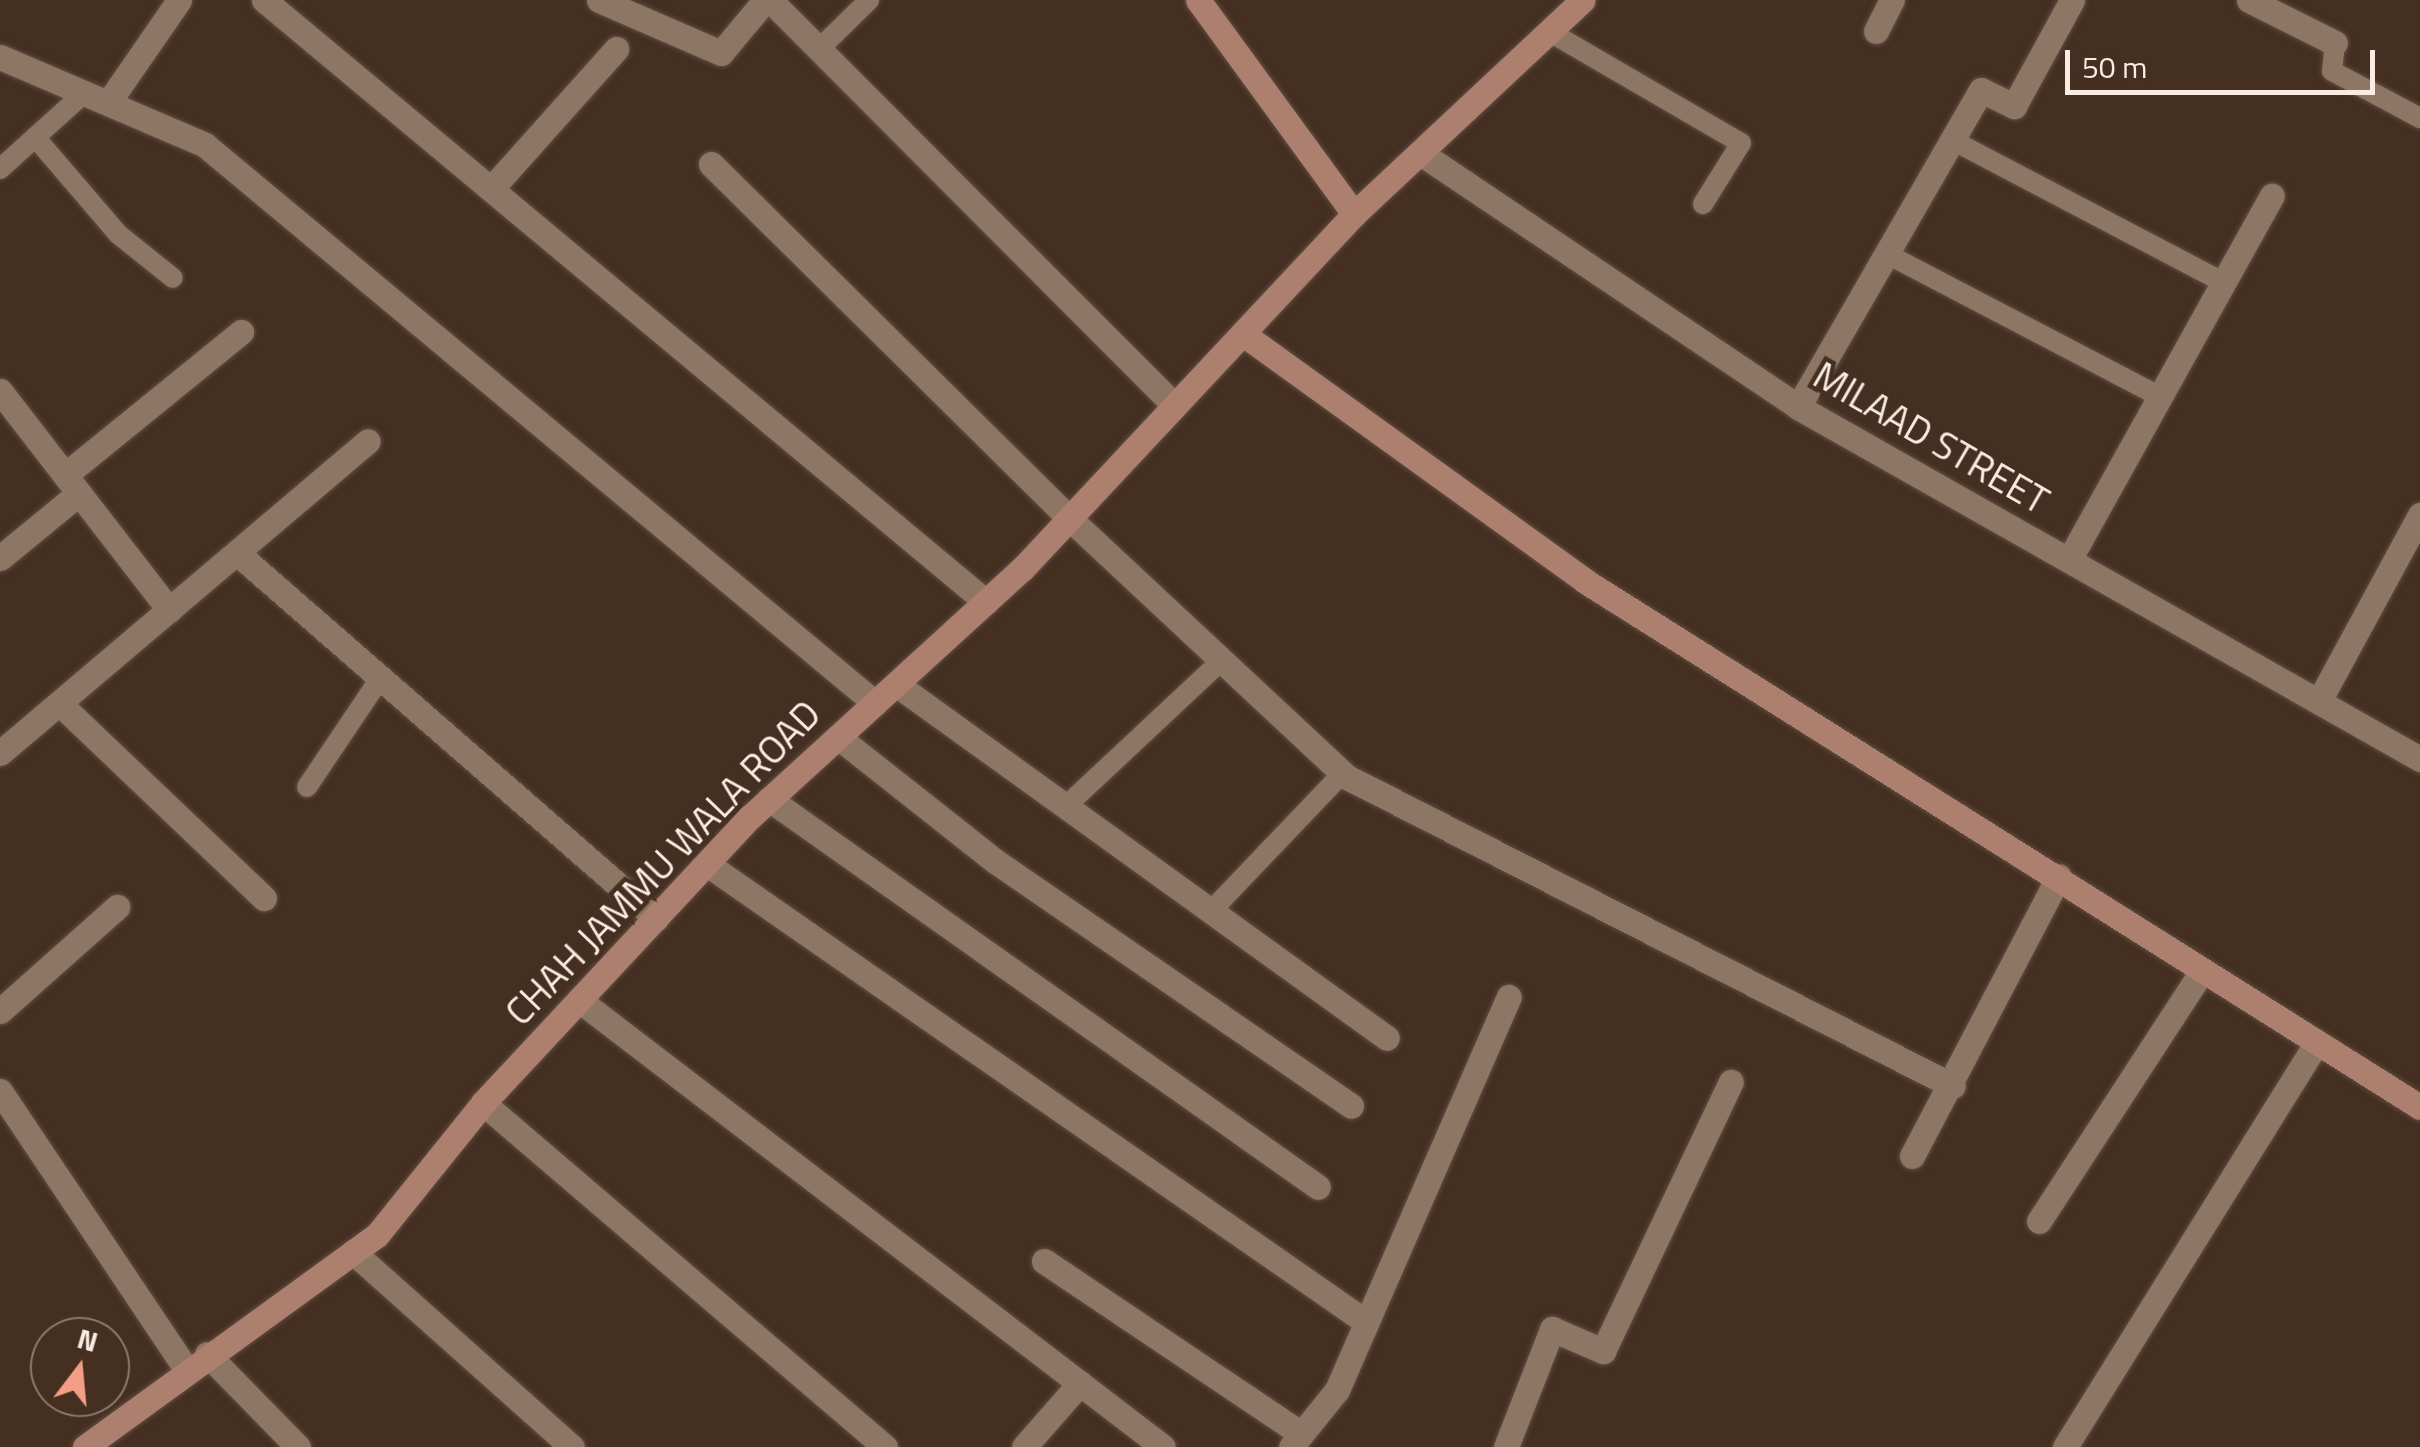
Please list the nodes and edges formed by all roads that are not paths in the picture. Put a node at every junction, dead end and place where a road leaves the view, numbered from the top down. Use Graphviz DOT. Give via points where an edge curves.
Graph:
graph roads {
  1 [pos="180,0"];
  2 [pos="264,0"];
  3 [pos="599,0"];
  4 [pos="767,0"];
  5 [pos="869,0"];
  6 [pos="1198,0"];
  7 [pos="1584,0"];
  8 [pos="1892,0"];
  9 [pos="2072,0"];
  10 [pos="2249,0"];
  11 [pos="1876,31"];
  12 [pos="1550,32"];
  13 [pos="2335,42"];
  14 [pos="616,48"];
  15 [pos="819,50"];
  16 [pos="0,58"];
  17 [pos="96,98"];
  18 [pos="2420,118"];
  19 [pos="35,138"];
  20 [pos="1952,140"];
  21 [pos="1422,154"];
  22 [pos="711,164"];
  23 [pos="0,169"];
  24 [pos="492,190"];
  25 [pos="2272,196"];
  26 [pos="1703,204"];
  27 [pos="1354,214"];
  28 [pos="1887,254"];
  29 [pos="174,278"];
  30 [pos="2224,283"];
  31 [pos="241,332"];
  32 [pos="1243,334"];
  33 [pos="0,391"];
  34 [pos="2160,396"];
  35 [pos="1175,406"];
  36 [pos="1798,407"];
  37 [pos="368,441"];
  38 [pos="72,484"];
  39 [pos="2420,514"];
  40 [pos="1070,519"];
  41 [pos="236,553"];
  42 [pos="0,558"];
  43 [pos="2069,560"];
  44 [pos="986,602"];
  45 [pos="169,610"];
  46 [pos="1222,660"];
  47 [pos="381,678"];
  48 [pos="896,684"];
  49 [pos="2319,701"];
  50 [pos="60,703"];
  51 [pos="875,703"];
  52 [pos="838,737"];
  53 [pos="0,753"];
  54 [pos="2420,758"];
  55 [pos="1343,773"];
  56 [pos="307,787"];
  57 [pos="769,800"];
  58 [pos="1066,806"];
  59 [pos="707,864"];
  60 [pos="2059,876"];
  61 [pos="264,898"];
  62 [pos="117,907"];
  63 [pos="1211,911"];
  64 [pos="656,918"];
  65 [pos="2202,971"];
  66 [pos="1509,997"];
  67 [pos="579,1000"];
  68 [pos="0,1010"];
  69 [pos="1387,1038"];
  70 [pos="2316,1043"];
  71 [pos="1731,1082"];
  72 [pos="1953,1086"];
  73 [pos="0,1091"];
  74 [pos="483,1103"];
  75 [pos="1351,1106"];
  76 [pos="2420,1107"];
  77 [pos="8,1123"];
  78 [pos="1912,1156"];
  79 [pos="1318,1188"];
  80 [pos="2040,1221"];
  81 [pos="352,1252"];
  82 [pos="1044,1261"];
  83 [pos="1366,1322"];
  84 [pos="207,1354"];
  85 [pos="186,1370"];
  86 [pos="1080,1383"];
  87 [pos="1296,1441"];
  88 [pos="84,1447"];
  89 [pos="298,1447"];
  90 [pos="572,1447"];
  91 [pos="885,1447"];
  92 [pos="1024,1447"];
  93 [pos="1163,1447"];
  94 [pos="1506,1447"];
  95 [pos="2065,1447"];
  1 -- 17 [label="street"];
  2 -- 24 [label="street"];
  3 -- 4 [label="street" via="720,53"];
  4 -- 15 [label="street"];
  5 -- 15 [label="lane"];
  6 -- 27 [label="street"];
  7 -- 12 [label="street, CHAH JAMMU WALA ROAD"];
  8 -- 11 [label="street"];
  9 -- 20 [label="street" via="2014,106 1982,90"];
  10 -- 13 [label="street"];
  12 -- 21 [label="street, CHAH JAMMU WALA ROAD"];
  12 -- 26 [label="lane" via="1741,143"];
  13 -- 18 [label="lane" via="2332,71"];
  14 -- 24 [label="street"];
  15 -- 35 [label="street"];
  16 -- 17 [label="street"];
  17 -- 19 [label="lane"];
  17 -- 51 [label="street" via="205,145"];
  19 -- 23 [label="lane"];
  19 -- 29 [label="lane" via="118,234"];
  20 -- 28 [label="street"];
  20 -- 30 [label="lane"];
  21 -- 27 [label="street, CHAH JAMMU WALA ROAD"];
  21 -- 36 [label="street, MILAAD STREET"];
  22 -- 40 [label="street"];
  24 -- 44 [label="street"];
  25 -- 30 [label="street"];
  27 -- 32 [label="street, CHAH JAMMU WALA ROAD"];
  28 -- 34 [label="lane"];
  28 -- 36 [label="street"];
  30 -- 34 [label="street"];
  31 -- 38 [label="street"];
  32 -- 35 [label="street, CHAH JAMMU WALA ROAD"];
  32 -- 60 [label="street" via="1585,581"];
  33 -- 38 [label="street"];
  34 -- 43 [label="street"];
  35 -- 40 [label="street, CHAH JAMMU WALA ROAD"];
  36 -- 43 [label="street, MILAAD STREET"];
  37 -- 41 [label="street"];
  38 -- 42 [label="street"];
  38 -- 45 [label="street"];
  39 -- 49 [label="street"];
  40 -- 44 [label="street, CHAH JAMMU WALA ROAD"];
  40 -- 46 [label="street"];
  41 -- 45 [label="street"];
  41 -- 47 [label="street"];
  43 -- 49 [label="street, MILAAD STREET"];
  44 -- 48 [label="street, CHAH JAMMU WALA ROAD"];
  45 -- 50 [label="street"];
  46 -- 55 [label="street"];
  46 -- 58 [label="lane"];
  47 -- 56 [label="lane"];
  47 -- 64 [label="street"];
  48 -- 51 [label="street, CHAH JAMMU WALA ROAD"];
  48 -- 58 [label="street"];
  49 -- 54 [label="street, MILAAD STREET"];
  50 -- 53 [label="street"];
  50 -- 61 [label="street"];
  51 -- 52 [label="street, CHAH JAMMU WALA ROAD"];
  52 -- 57 [label="street, CHAH JAMMU WALA ROAD"];
  52 -- 75 [label="street" via="996,861"];
  55 -- 63 [label="lane"];
  55 -- 72 [label="street"];
  57 -- 59 [label="street, CHAH JAMMU WALA ROAD"];
  57 -- 79 [label="street"];
  58 -- 63 [label="street"];
  59 -- 64 [label="street, CHAH JAMMU WALA ROAD"];
  59 -- 83 [label="street"];
  60 -- 65 [label="street"];
  60 -- 72 [label="street"];
  62 -- 68 [label="street"];
  63 -- 69 [label="street"];
  64 -- 67 [label="street, CHAH JAMMU WALA ROAD"];
  65 -- 70 [label="street"];
  65 -- 80 [label="street"];
  66 -- 83 [label="street"];
  67 -- 74 [label="street, CHAH JAMMU WALA ROAD"];
  67 -- 86 [label="street"];
  70 -- 76 [label="street"];
  70 -- 95 [label="street"];
  71 -- 94 [label="street" via="1603,1351 1552,1329"];
  72 -- 78 [label="street"];
  73 -- 77 [label="street"];
  74 -- 81 [label="street, CHAH JAMMU WALA ROAD" via="377,1235"];
  74 -- 91 [label="street"];
  77 -- 85 [label="street"];
  81 -- 84 [label="street, CHAH JAMMU WALA ROAD"];
  81 -- 90 [label="street"];
  82 -- 87 [label="street"];
  83 -- 87 [label="street" via="1337,1390"];
  84 -- 85 [label="street, CHAH JAMMU WALA ROAD"];
  84 -- 89 [label="street"];
  85 -- 88 [label="street, CHAH JAMMU WALA ROAD"];
  86 -- 92 [label="street"];
  86 -- 93 [label="street"];
}
